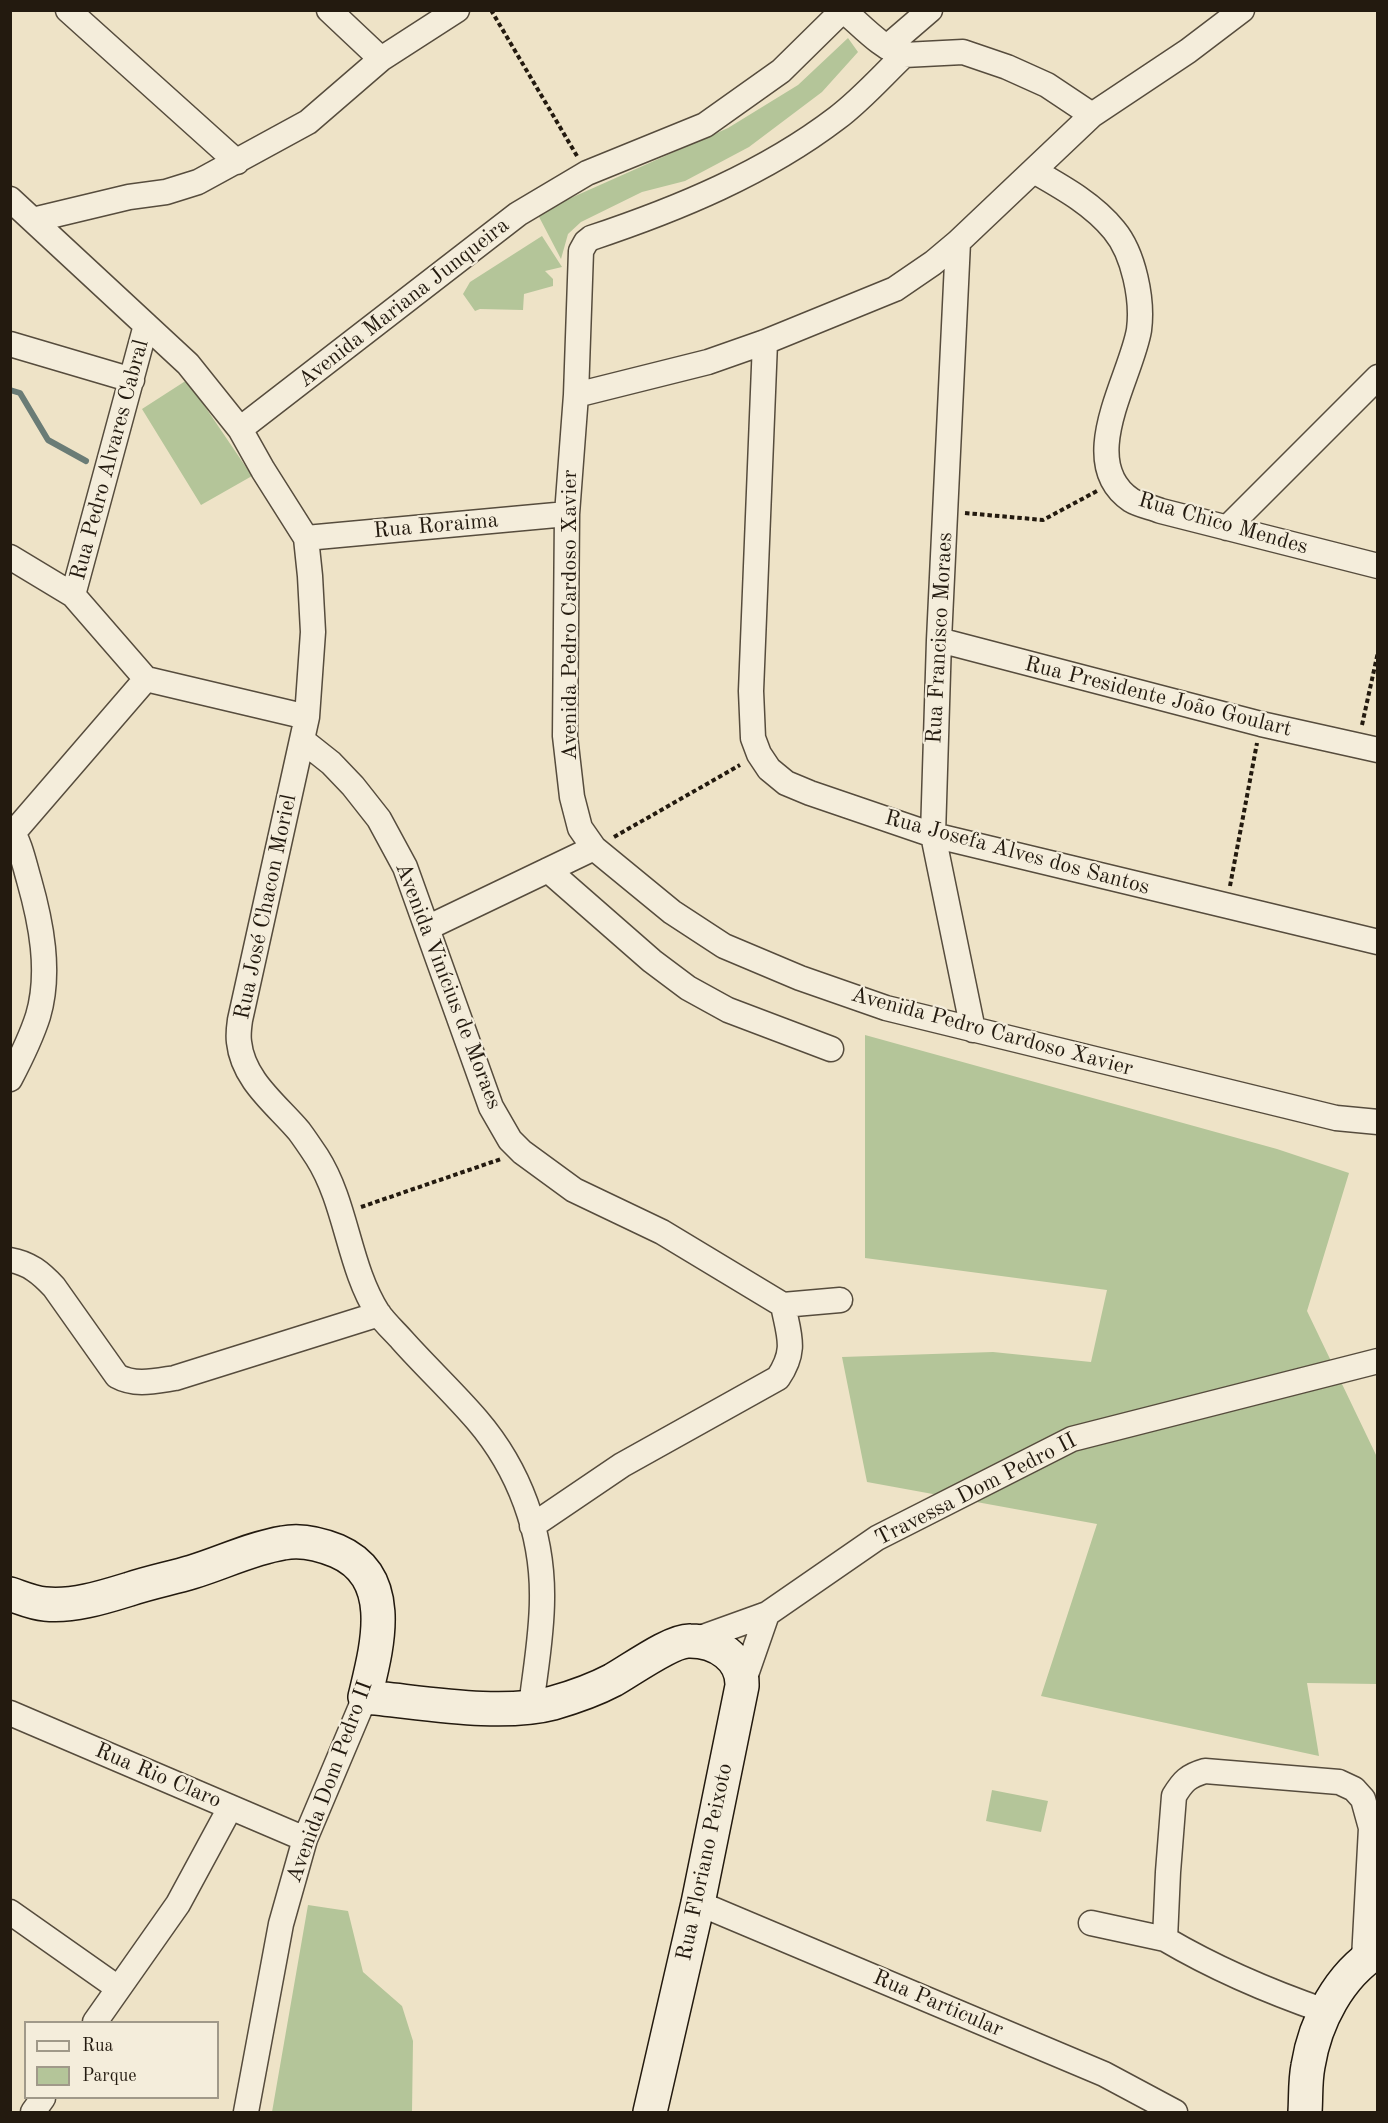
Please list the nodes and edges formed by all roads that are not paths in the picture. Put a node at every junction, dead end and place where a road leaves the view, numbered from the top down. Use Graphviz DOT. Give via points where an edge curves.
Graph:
graph roads {
  1 [pos="68,10"];
  2 [pos="329,10"];
  3 [pos="457,10"];
  4 [pos="843,10"];
  5 [pos="930,10"];
  6 [pos="1242,10"];
  7 [pos="896,51"];
  8 [pos="381,59"];
  9 [pos="1092,116"];
  10 [pos="237,162"];
  11 [pos="1034,171"];
  12 [pos="10,199"];
  13 [pos="33,220"];
  14 [pos="958,242"];
  15 [pos="146,325"];
  16 [pos="765,342"];
  17 [pos="10,344"];
  18 [pos="1377,377"];
  19 [pos="132,380"];
  20 [pos="576,395"];
  21 [pos="240,429"];
  22 [pos="567,514"];
  23 [pos="1227,528"];
  24 [pos="306,538"];
  25 [pos="10,557"];
  26 [pos="1377,566"];
  27 [pos="73,595"];
  28 [pos="939,640"];
  29 [pos="146,679"];
  30 [pos="305,729"];
  31 [pos="1368,748"];
  32 [pos="12,830"];
  33 [pos="933,835"];
  34 [pos="594,848"];
  35 [pos="548,870"];
  36 [pos="427,928"];
  37 [pos="1377,942"];
  38 [pos="973,1030"];
  39 [pos="831,1049"];
  40 [pos="10,1079"];
  41 [pos="1377,1122"];
  42 [pos="10,1260"];
  43 [pos="840,1300"];
  44 [pos="783,1305"];
  45 [pos="379,1314"];
  46 [pos="1377,1361"];
  47 [pos="532,1526"];
  48 [pos="10,1594"];
  49 [pos="767,1614"];
  50 [pos="692,1641"];
  51 [pos="742,1686"];
  52 [pos="365,1697"];
  53 [pos="531,1707"];
  54 [pos="10,1713"];
  55 [pos="230,1808"];
  56 [pos="305,1839"];
  57 [pos="698,1903"];
  58 [pos="10,1912"];
  59 [pos="1091,1923"];
  60 [pos="1166,1939"];
  61 [pos="1371,1955"];
  62 [pos="118,1988"];
  63 [pos="1324,2011"];
  64 [pos="95,2021"];
  65 [pos="42,2099"];
  66 [pos="33,2112"];
  67 [pos="246,2112"];
  68 [pos="650,2112"];
  69 [pos="1175,2112"];
  70 [pos="1305,2112"];
  1 -- 10 [label="street"];
  2 -- 8 [label="street"];
  3 -- 8 [label="street"];
  4 -- 7 [label="street"];
  4 -- 21 [label="street, Avenida Mariana Junqueira" via="781,71 705,125 586,172 518,214"];
  5 -- 7 [label="street"];
  6 -- 9 [label="street"];
  7 -- 9 [label="street" via="963,52 1047,85"];
  7 -- 20 [label="street, Avenida Pedro Cardoso Xavier" via="839,117 798,146 689,202 591,238 583,246"];
  8 -- 10 [label="street" via="308,122"];
  9 -- 11 [label="street"];
  10 -- 13 [label="street" via="198,182 166,192"];
  11 -- 14 [label="street"];
  11 -- 23 [label="street, Rua Chico Mendes" via="1068,190 1115,231 1132,263 1139,296 1139,330 1109,423 1107,465 1114,483 1133,502"];
  12 -- 13 [label="street"];
  13 -- 15 [label="street"];
  14 -- 16 [label="street" via="895,289"];
  14 -- 28 [label="street, Rua Francisco Moraes"];
  15 -- 19 [label="street, Rua Pedro Alvares Cabral"];
  15 -- 21 [label="street" via="188,364"];
  16 -- 20 [label="street" via="677,370"];
  16 -- 33 [label="street, Rua Josefa Alves dos Santos" via="751,691 753,738 769,769 786,783"];
  17 -- 19 [label="street"];
  18 -- 23 [label="street"];
  19 -- 27 [label="street, Rua Pedro Alvares Cabral"];
  20 -- 22 [label="street, Avenida Pedro Cardoso Xavier"];
  21 -- 24 [label="street, Rua José Chacon Moriel"];
  22 -- 24 [label="street, Rua Roraima"];
  22 -- 34 [label="street, Avenida Pedro Cardoso Xavier" via="565,736 572,798 580,828"];
  23 -- 26 [label="street, Rua Chico Mendes"];
  24 -- 30 [label="street, Rua José Chacon Moriel" via="313,632"];
  25 -- 27 [label="street"];
  27 -- 29 [label="street"];
  28 -- 31 [label="street, Rua Presidente João Goulart"];
  28 -- 33 [label="street, Rua Francisco Moraes"];
  29 -- 30 [label="street, Avenida Vinícius de Moraes"];
  29 -- 32 [label="street"];
  30 -- 36 [label="street, Avenida Vinícius de Moraes" via="379,819 405,867"];
  30 -- 45 [label="street, Rua José Chacon Moriel" via="238,1040 249,1072 319,1160"];
  32 -- 40 [label="street" via="37,909 44,966 39,1013"];
  33 -- 37 [label="street, Rua Josefa Alves dos Santos"];
  33 -- 38 [label="street, Rua Francisco Moraes"];
  34 -- 35 [label="street"];
  34 -- 38 [label="street, Avenida Pedro Cardoso Xavier" via="672,912 724,946 886,1008"];
  35 -- 36 [label="street"];
  35 -- 39 [label="street" via="652,962 688,988 728,1010"];
  36 -- 44 [label="street, Avenida Vinícius de Moraes" via="491,1107 510,1140 574,1190 662,1232"];
  38 -- 41 [label="street, Avenida Pedro Cardoso Xavier" via="1336,1118"];
  42 -- 45 [label="street" via="27,1264 42,1274 117,1376 131,1382 175,1377"];
  43 -- 44 [label="street"];
  44 -- 47 [label="street" via="791,1346 778,1378 622,1465"];
  45 -- 47 [label="street, Rua José Chacon Moriel" via="477,1420 508,1462 521,1488"];
  46 -- 49 [label="street, Travessa Dom Pedro II" via="1072,1439 877,1538"];
  47 -- 53 [label="street, Rua José Chacon Moriel" via="542,1599"];
  48 -- 52 [label="street, Avenida Dom Pedro II" via="31,1602 72,1603 120,1593 284,1542 322,1545 357,1564 368,1575 377,1598 378,1628"];
  49 -- 50 [label="street, Travessa Dom Pedro II"];
  49 -- 51 [label="street"];
  50 -- 51 [label="street" via="729,1654 742,1675"];
  50 -- 53 [label="street, Travessa Dom Pedro II" via="681,1641 586,1692"];
  51 -- 57 [label="street, Rua Floriano Peixoto"];
  52 -- 53 [label="street, Travessa Dom Pedro II" via="488,1708"];
  52 -- 56 [label="street, Avenida Dom Pedro II"];
  54 -- 55 [label="street, Rua Rio Claro"];
  55 -- 56 [label="street, Rua Rio Claro"];
  55 -- 62 [label="street" via="178,1904"];
  56 -- 67 [label="street, Avenida Dom Pedro II" via="278,1935"];
  57 -- 68 [label="street, Rua Floriano Peixoto"];
  57 -- 69 [label="street, Rua Particular" via="1104,2074"];
  58 -- 62 [label="street"];
  59 -- 60 [label="street"];
  60 -- 61 [label="street" via="1174,1796 1191,1775 1205,1771 1339,1782 1354,1789 1363,1799 1371,1828"];
  60 -- 63 [label="street" via="1197,1958 1278,1995"];
  61 -- 63 [label="street" via="1344,1982"];
  62 -- 64 [label="street"];
  63 -- 70 [label="street" via="1308,2067"];
  65 -- 66 [label="street"];
}
